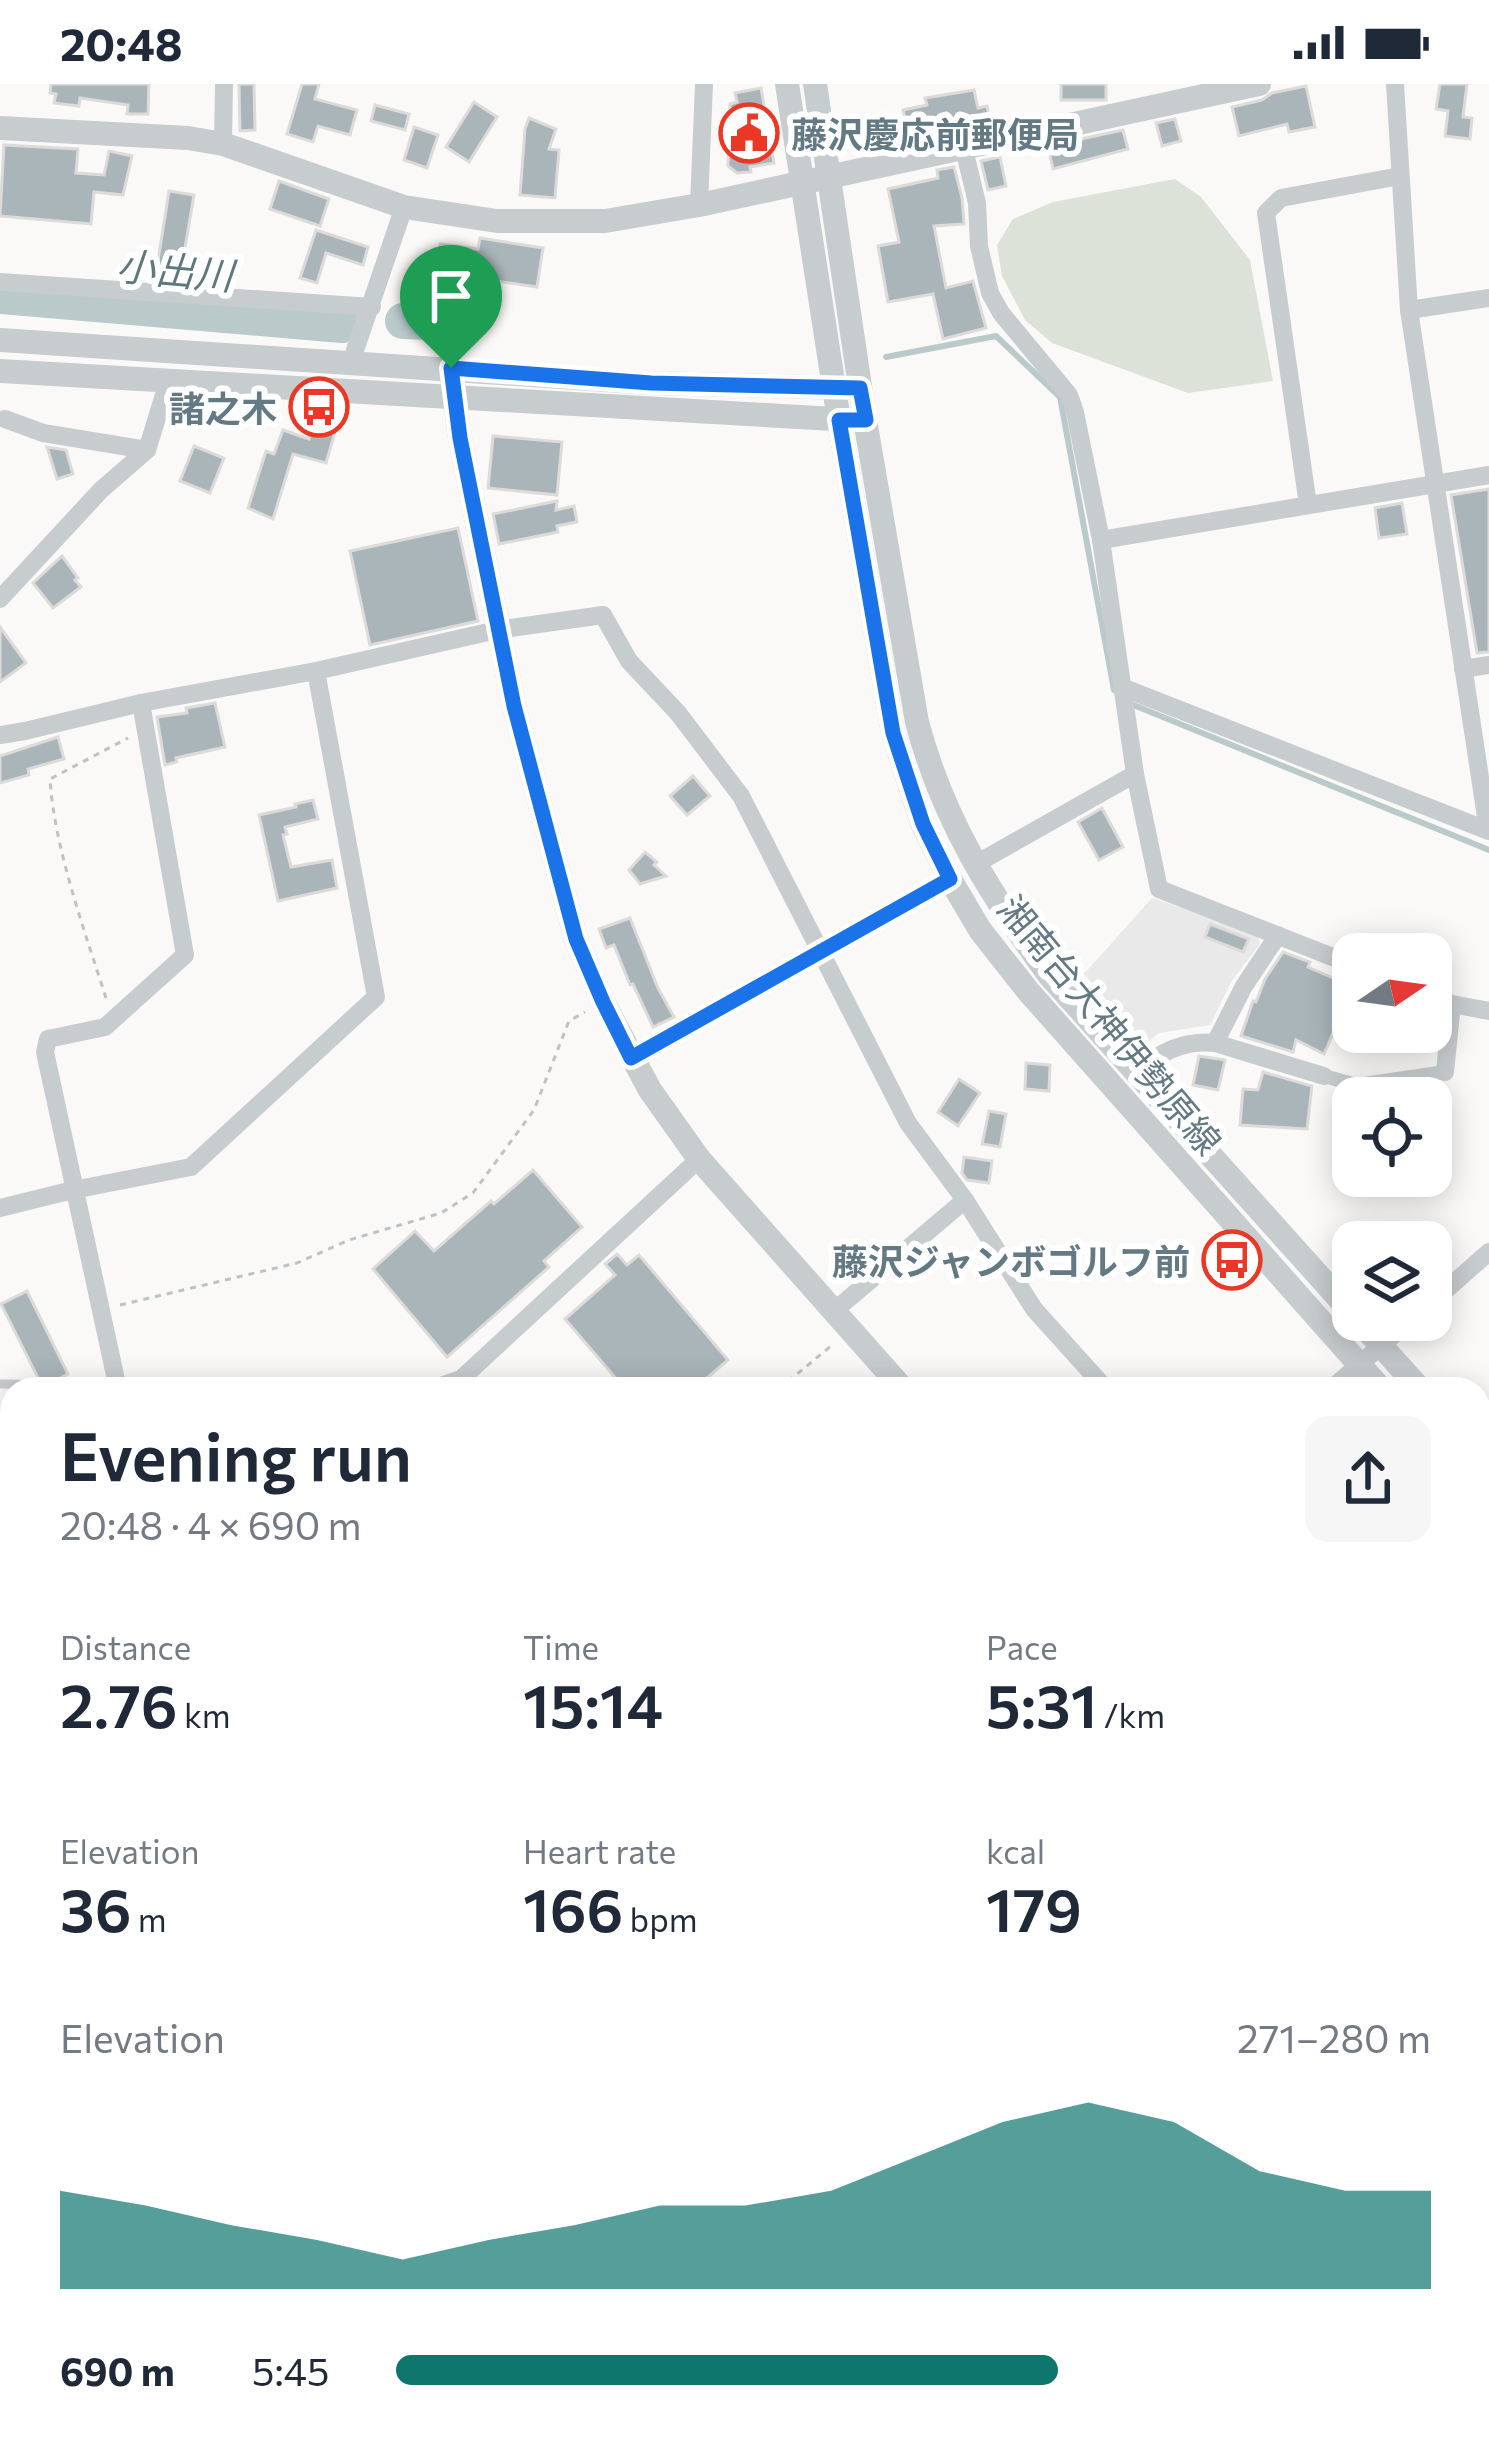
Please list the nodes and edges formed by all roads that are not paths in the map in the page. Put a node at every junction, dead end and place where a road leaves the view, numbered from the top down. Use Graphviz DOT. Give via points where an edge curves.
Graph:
graph roads {
  1 [pos="224,84"];
  2 [pos="704,84"];
  3 [pos="787,84"];
  4 [pos="815,84"];
  5 [pos="1259,84"];
  6 [pos="1395,84"];
  7 [pos="1193,91"];
  8 [pos="0,128"];
  9 [pos="223,144"];
  10 [pos="964,149"];
  11 [pos="829,176"];
  12 [pos="1400,176"];
  13 [pos="801,182"];
  14 [pos="699,205"];
  15 [pos="404,208"];
  16 [pos="0,283"];
  17 [pos="1489,298"];
  18 [pos="372,307"];
  19 [pos="1409,310"];
  20 [pos="0,340"];
  21 [pos="352,362"];
  22 [pos="451,368"];
  23 [pos="0,371"];
  24 [pos="168,382"];
  25 [pos="834,388"];
  26 [pos="860,388"];
  27 [pos="453,395"];
  28 [pos="5,419"];
  29 [pos="839,420"];
  30 [pos="866,420"];
  31 [pos="147,450"];
  32 [pos="1489,475"];
  33 [pos="1435,484"];
  34 [pos="1308,505"];
  35 [pos="1101,540"];
  36 [pos="0,599"];
  37 [pos="497,630"];
  38 [pos="1489,665"];
  39 [pos="1463,669"];
  40 [pos="316,671"];
  41 [pos="1124,688"];
  42 [pos="141,703"];
  43 [pos="0,735"];
  44 [pos="1135,774"];
  45 [pos="1488,831"];
  46 [pos="974,865"];
  47 [pos="950,879"];
  48 [pos="1278,935"];
  49 [pos="822,951"];
  50 [pos="1332,957"];
  51 [pos="1452,1004"];
  52 [pos="1489,1011"];
  53 [pos="1215,1042"];
  54 [pos="1446,1053"];
  55 [pos="631,1058"];
  56 [pos="1134,1071"];
  57 [pos="1444,1072"];
  58 [pos="1324,1076"];
  59 [pos="699,1159"];
  60 [pos="73,1190"];
  61 [pos="965,1200"];
  62 [pos="0,1208"];
  63 [pos="1489,1252"];
  64 [pos="1452,1285"];
  65 [pos="1332,1290"];
  66 [pos="842,1320"];
  67 [pos="1377,1341"];
  68 [pos="1386,1341"];
  69 [pos="1381,1345"];
  70 [pos="1358,1364"];
  71 [pos="112,1377"];
  72 [pos="472,1377"];
  73 [pos="892,1377"];
  74 [pos="1095,1377"];
  75 [pos="1344,1377"];
  76 [pos="1370,1377"];
  77 [pos="1409,1377"];
  1 -- 9 [label="street"];
  2 -- 14 [label="street"];
  3 -- 13 [label="street, 湘南台大神伊勢原線"];
  4 -- 11 [label="street, 湘南台大神伊勢原線"];
  5 -- 7 [label="street"];
  6 -- 12 [label="street"];
  7 -- 10 [label="street"];
  8 -- 9 [label="street"];
  9 -- 15 [label="street"];
  10 -- 11 [label="street"];
  10 -- 35 [label="street" via="990,293 1070,395"];
  11 -- 13 [label="street"];
  11 -- 26 [label="street, 湘南台大神伊勢原線"];
  12 -- 19 [label="street"];
  12 -- 34 [label="street" via="1281,198 1266,213"];
  13 -- 14 [label="street"];
  13 -- 25 [label="street, 湘南台大神伊勢原線"];
  14 -- 15 [label="street" via="550,222"];
  15 -- 18 [label="street"];
  16 -- 18 [label="street"];
  17 -- 19 [label="street"];
  18 -- 21 [label="street"];
  19 -- 33 [label="street"];
  20 -- 21 [label="street"];
  21 -- 22 [label="street"];
  22 -- 25 [label="street"];
  22 -- 27 [label="street"];
  23 -- 24 [label="street"];
  24 -- 27 [label="street"];
  24 -- 31 [label="street"];
  25 -- 26 [label="street"];
  25 -- 29 [label="street, 湘南台大神伊勢原線"];
  26 -- 30 [label="street, 湘南台大神伊勢原線"];
  27 -- 29 [label="street"];
  27 -- 37 [label="street"];
  28 -- 31 [label="street" via="43,434"];
  29 -- 30 [label="street"];
  29 -- 47 [label="street, 湘南台大神伊勢原線" via="893,733"];
  30 -- 46 [label="street, 湘南台大神伊勢原線" via="916,722"];
  31 -- 36 [label="street"];
  32 -- 33 [label="street"];
  33 -- 34 [label="street"];
  33 -- 39 [label="street"];
  34 -- 35 [label="street"];
  35 -- 41 [label="street"];
  37 -- 40 [label="street"];
  37 -- 49 [label="street" via="603,614 629,661 741,796"];
  37 -- 55 [label="street" via="576,939"];
  38 -- 39 [label="street"];
  39 -- 45 [label="street"];
  40 -- 42 [label="street"];
  40 -- 60 [label="street" via="376,997 191,1167"];
  41 -- 44 [label="street"];
  41 -- 45 [label="street"];
  42 -- 43 [label="street"];
  42 -- 60 [label="street" via="185,955 105,1027 48,1039"];
  44 -- 46 [label="street"];
  44 -- 48 [label="street" via="1160,889"];
  46 -- 56 [label="street, 湘南台大神伊勢原線" via="1049,975"];
  47 -- 49 [label="street"];
  47 -- 70 [label="street, 湘南台大神伊勢原線" via="1028,991"];
  48 -- 50 [label="street"];
  48 -- 53 [label="street"];
  49 -- 55 [label="street"];
  49 -- 61 [label="street" via="908,1123"];
  51 -- 52 [label="street"];
  53 -- 56 [label="street" via="1166,1049"];
  53 -- 58 [label="street"];
  54 -- 57 [label="street"];
  55 -- 59 [label="street"];
  56 -- 65 [label="street, 湘南台大神伊勢原線"];
  57 -- 58 [label="street" via="1357,1085"];
  59 -- 66 [label="street"];
  59 -- 72 [label="street"];
  60 -- 62 [label="street"];
  60 -- 71 [label="street"];
  61 -- 66 [label="street"];
  61 -- 74 [label="street" via="1034,1309"];
  63 -- 64 [label="street"];
  66 -- 73 [label="street"];
  67 -- 69 [label="street, 湘南台大神伊勢原線"];
  68 -- 69 [label="street"];
  69 -- 70 [label="street"];
  69 -- 77 [label="street, 湘南台大神伊勢原線"];
  70 -- 75 [label="street"];
  70 -- 76 [label="street, 湘南台大神伊勢原線"];
}
